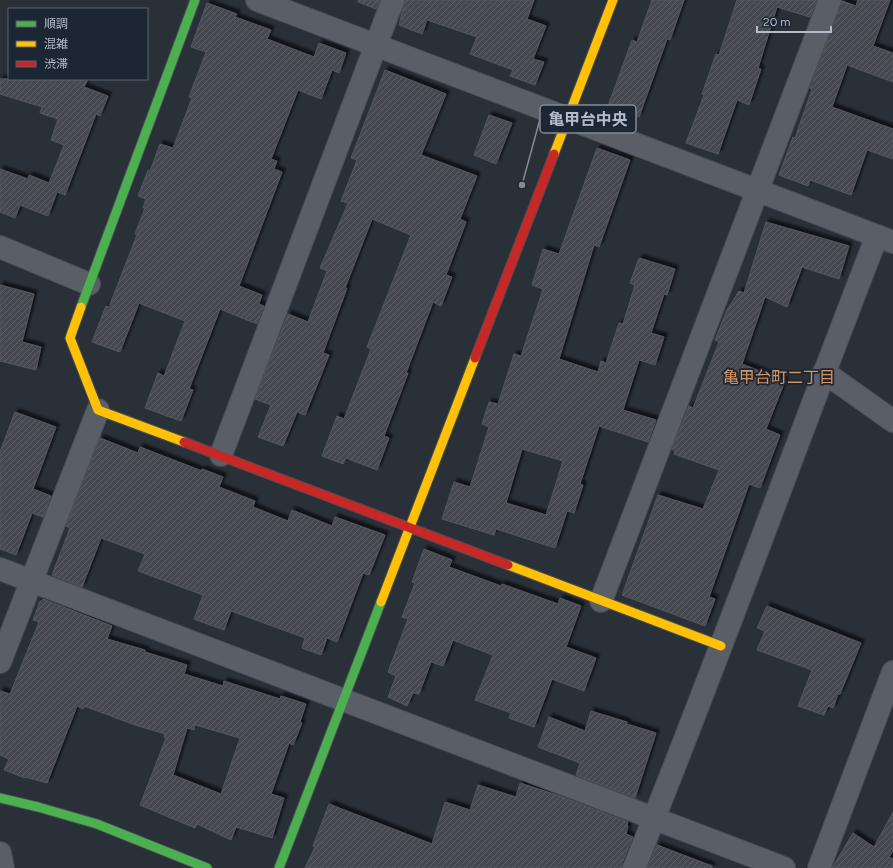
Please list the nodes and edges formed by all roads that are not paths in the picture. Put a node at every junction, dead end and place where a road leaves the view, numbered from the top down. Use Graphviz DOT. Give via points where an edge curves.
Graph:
graph roads {
  1 [pos="195,0"];
  2 [pos="257,0"];
  3 [pos="393,0"];
  4 [pos="613,0"];
  5 [pos="830,0"];
  6 [pos="376,45"];
  7 [pos="568,118"];
  8 [pos="758,190"];
  9 [pos="885,239"];
  10 [pos="0,247"];
  11 [pos="89,284"];
  12 [pos="824,372"];
  13 [pos="98,410"];
  14 [pos="893,421"];
  15 [pos="221,455"];
  16 [pos="410,528"];
  17 [pos="0,569"];
  18 [pos="32,582"];
  19 [pos="601,601"];
  20 [pos="721,646"];
  21 [pos="0,662"];
  22 [pos="893,672"];
  23 [pos="344,700"];
  24 [pos="0,798"];
  25 [pos="654,819"];
  26 [pos="0,853"];
  27 [pos="3,868"];
  28 [pos="207,868"];
  29 [pos="279,868"];
  30 [pos="634,868"];
  31 [pos="784,868"];
  32 [pos="819,868"];
  1 -- 11 [label="street"];
  2 -- 6 [label="street"];
  3 -- 6 [label="street"];
  4 -- 7 [label="street"];
  5 -- 8 [label="street"];
  6 -- 7 [label="street"];
  6 -- 15 [label="street"];
  7 -- 8 [label="street"];
  7 -- 16 [label="street"];
  8 -- 9 [label="street"];
  8 -- 19 [label="street"];
  9 -- 12 [label="street"];
  10 -- 11 [label="street"];
  11 -- 13 [label="street" via="70,338"];
  12 -- 14 [label="street"];
  12 -- 20 [label="street"];
  13 -- 15 [label="street"];
  13 -- 18 [label="street"];
  15 -- 16 [label="street"];
  16 -- 19 [label="street"];
  16 -- 23 [label="street"];
  17 -- 18 [label="street"];
  18 -- 21 [label="street"];
  18 -- 23 [label="street"];
  19 -- 20 [label="street"];
  20 -- 25 [label="street"];
  22 -- 32 [label="street"];
  23 -- 25 [label="street"];
  23 -- 29 [label="street"];
  24 -- 28 [label="street" via="97,824"];
  25 -- 30 [label="street"];
  25 -- 31 [label="street"];
  26 -- 27 [label="street"];
}
